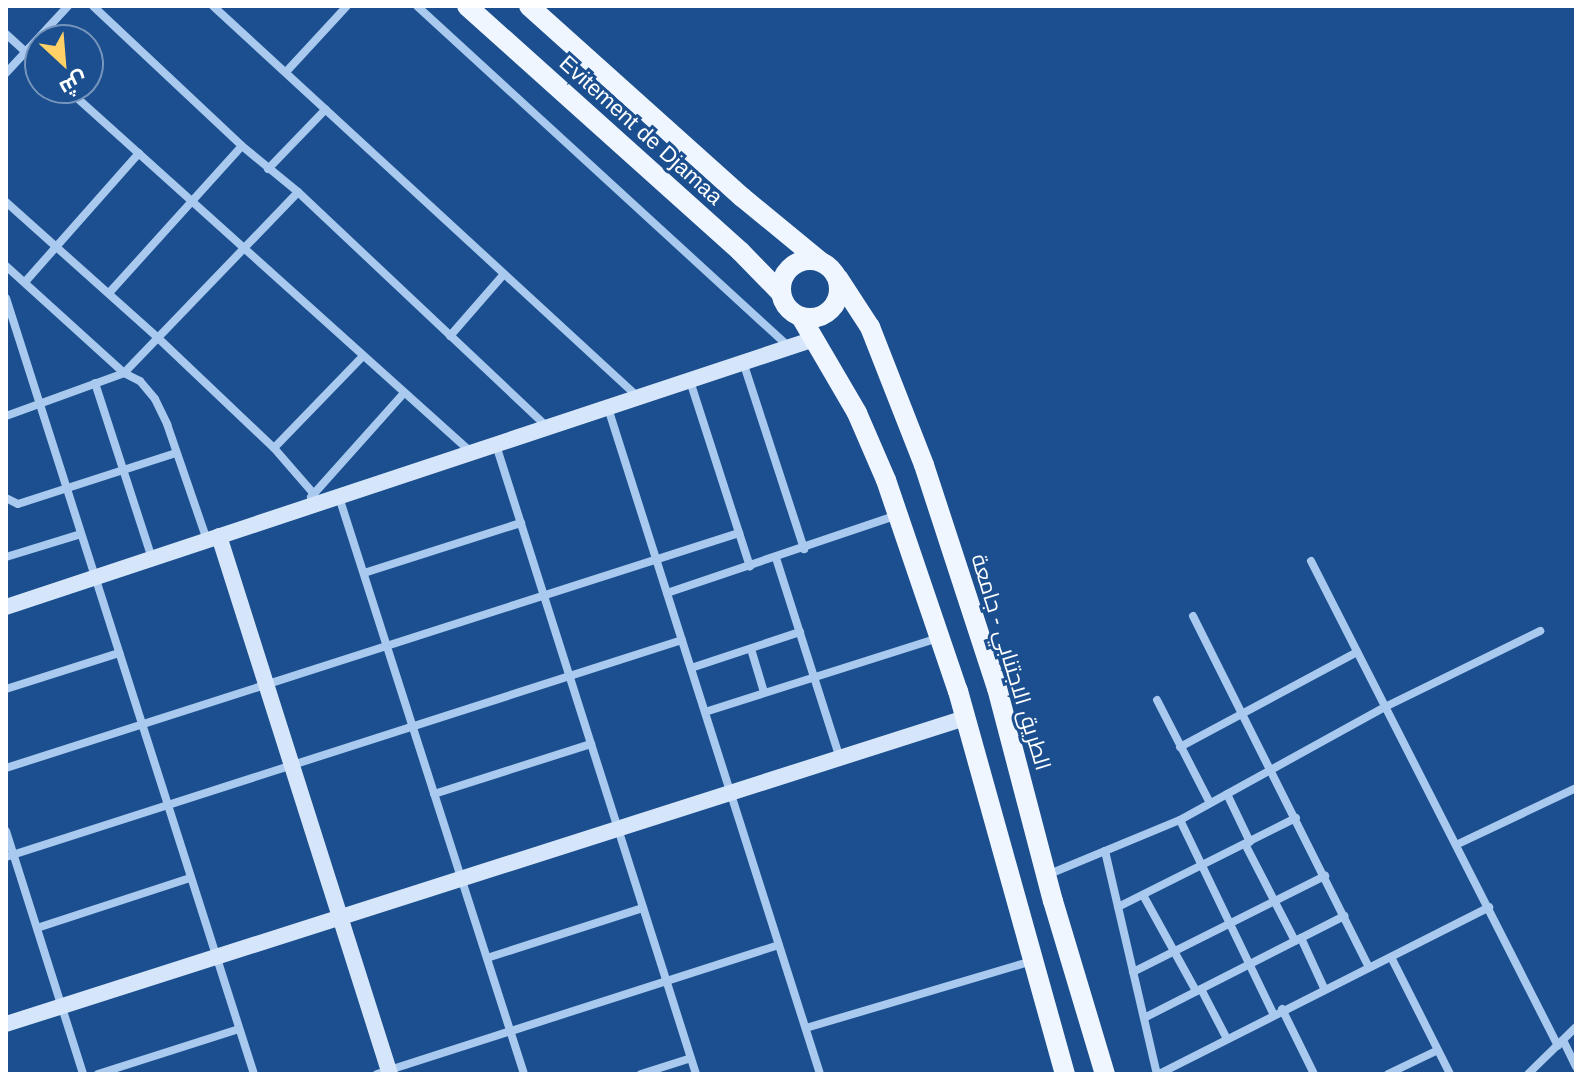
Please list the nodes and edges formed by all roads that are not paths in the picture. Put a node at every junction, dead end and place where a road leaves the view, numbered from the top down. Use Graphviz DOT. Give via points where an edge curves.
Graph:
graph roads {
  1 [pos="68,6"];
  2 [pos="93,6"];
  3 [pos="213,6"];
  4 [pos="347,6"];
  5 [pos="417,6"];
  6 [pos="467,6"];
  7 [pos="529,6"];
  8 [pos="51,24"];
  9 [pos="6,34"];
  10 [pos="24,51"];
  11 [pos="24,53"];
  12 [pos="286,72"];
  13 [pos="6,73"];
  14 [pos="84,104"];
  15 [pos="326,109"];
  16 [pos="242,146"];
  17 [pos="139,153"];
  18 [pos="268,169"];
  19 [pos="298,192"];
  20 [pos="192,201"];
  21 [pos="6,202"];
  22 [pos="55,244"];
  23 [pos="243,249"];
  24 [pos="820,261"];
  25 [pos="6,266"];
  26 [pos="504,274"];
  27 [pos="838,278"];
  28 [pos="25,282"];
  29 [pos="109,293"];
  30 [pos="781,293"];
  31 [pos="6,298"];
  32 [pos="801,317"];
  33 [pos="450,336"];
  34 [pos="157,337"];
  35 [pos="814,339"];
  36 [pos="789,347"];
  37 [pos="363,356"];
  38 [pos="743,361"];
  39 [pos="124,373"];
  40 [pos="690,381"];
  41 [pos="95,383"];
  42 [pos="404,393"];
  43 [pos="638,398"];
  44 [pos="40,403"];
  45 [pos="608,408"];
  46 [pos="6,416"];
  47 [pos="548,428"];
  48 [pos="496,445"];
  49 [pos="274,448"];
  50 [pos="176,453"];
  51 [pos="472,453"];
  52 [pos="123,469"];
  53 [pos="67,488"];
  54 [pos="314,494"];
  55 [pos="339,497"];
  56 [pos="6,498"];
  57 [pos="300,510"];
  58 [pos="898,515"];
  59 [pos="521,523"];
  60 [pos="739,533"];
  61 [pos="81,534"];
  62 [pos="213,538"];
  63 [pos="804,549"];
  64 [pos="6,557"];
  65 [pos="152,558"];
  66 [pos="776,558"];
  67 [pos="656,559"];
  68 [pos="1311,561"];
  69 [pos="750,567"];
  70 [pos="364,573"];
  71 [pos="95,577"];
  72 [pos="667,593"];
  73 [pos="544,596"];
  74 [pos="6,607"];
  75 [pos="1193,616"];
  76 [pos="1540,631"];
  77 [pos="800,632"];
  78 [pos="941,637"];
  79 [pos="682,640"];
  80 [pos="387,646"];
  81 [pos="751,649"];
  82 [pos="1357,652"];
  83 [pos="119,653"];
  84 [pos="691,668"];
  85 [pos="813,675"];
  86 [pos="569,676"];
  87 [pos="266,684"];
  88 [pos="6,689"];
  89 [pos="764,692"];
  90 [pos="1157,700"];
  91 [pos="1385,707"];
  92 [pos="705,712"];
  93 [pos="1244,714"];
  94 [pos="965,718"];
  95 [pos="142,724"];
  96 [pos="413,727"];
  97 [pos="591,744"];
  98 [pos="1180,747"];
  99 [pos="840,758"];
  100 [pos="292,765"];
  101 [pos="6,768"];
  102 [pos="1272,769"];
  103 [pos="1576,788"];
  104 [pos="731,793"];
  105 [pos="434,794"];
  106 [pos="1227,794"];
  107 [pos="1210,803"];
  108 [pos="168,805"];
  109 [pos="1296,818"];
  110 [pos="1180,820"];
  111 [pos="618,829"];
  112 [pos="6,831"];
  113 [pos="1248,843"];
  114 [pos="1458,844"];
  115 [pos="1105,851"];
  116 [pos="10,856"];
  117 [pos="1202,866"];
  118 [pos="1047,875"];
  119 [pos="1325,876"];
  120 [pos="190,878"];
  121 [pos="461,879"];
  122 [pos="1143,895"];
  123 [pos="1273,902"];
  124 [pos="1118,907"];
  125 [pos="1489,907"];
  126 [pos="643,908"];
  127 [pos="1344,916"];
  128 [pos="340,917"];
  129 [pos="1230,923"];
  130 [pos="37,928"];
  131 [pos="1298,940"];
  132 [pos="779,945"];
  133 [pos="1175,951"];
  134 [pos="216,957"];
  135 [pos="1391,957"];
  136 [pos="487,958"];
  137 [pos="1033,961"];
  138 [pos="1249,964"];
  139 [pos="1368,965"];
  140 [pos="1133,972"];
  141 [pos="667,981"];
  142 [pos="1324,988"];
  143 [pos="1199,990"];
  144 [pos="62,1006"];
  145 [pos="1278,1011"];
  146 [pos="1144,1018"];
  147 [pos="6,1024"];
  148 [pos="1576,1027"];
  149 [pos="806,1028"];
  150 [pos="239,1029"];
  151 [pos="510,1031"];
  152 [pos="1226,1037"];
  153 [pos="1560,1043"];
  154 [pos="1438,1050"];
  155 [pos="691,1058"];
  156 [pos="1576,1067"];
  157 [pos="385,1073"];
  158 [pos="83,1074"];
  159 [pos="98,1074"];
  160 [pos="254,1074"];
  161 [pos="524,1074"];
  162 [pos="641,1074"];
  163 [pos="696,1074"];
  164 [pos="820,1074"];
  165 [pos="1065,1074"];
  166 [pos="1105,1074"];
  167 [pos="1158,1074"];
  168 [pos="1314,1074"];
  169 [pos="1388,1074"];
  170 [pos="1450,1074"];
  171 [pos="1528,1074"];
  1 -- 8 [label="street"];
  2 -- 16 [label="street"];
  3 -- 12 [label="street"];
  4 -- 12 [label="street"];
  5 -- 36 [label="street"];
  6 -- 30 [label="main road, Evitement de Djamaa"];
  7 -- 24 [label="main road, Evitement de Djamaa"];
  9 -- 10 [label="street"];
  11 -- 13 [label="street"];
  12 -- 15 [label="street"];
  14 -- 17 [label="street"];
  15 -- 18 [label="street"];
  15 -- 26 [label="street"];
  16 -- 18 [label="street"];
  16 -- 20 [label="street"];
  17 -- 20 [label="street"];
  17 -- 22 [label="street"];
  18 -- 19 [label="street"];
  19 -- 23 [label="street"];
  19 -- 33 [label="street"];
  20 -- 23 [label="street"];
  20 -- 29 [label="street"];
  21 -- 22 [label="street"];
  22 -- 28 [label="street"];
  22 -- 29 [label="street"];
  23 -- 34 [label="street"];
  23 -- 37 [label="street"];
  24 -- 27 [label="main road"];
  24 -- 30 [label="main road" via="796,263 787,270"];
  25 -- 28 [label="street"];
  26 -- 33 [label="street"];
  26 -- 43 [label="street"];
  27 -- 32 [label="main road" via="840,289 832,309"];
  27 -- 118 [label="main road, الطريق الاجتنابي - جامعة" via="864,314 912,430 997,688"];
  28 -- 39 [label="street"];
  29 -- 34 [label="street"];
  30 -- 32 [label="main road" via="791,312"];
  31 -- 44 [label="street"];
  32 -- 35 [label="main road"];
  33 -- 47 [label="street"];
  34 -- 39 [label="street"];
  34 -- 49 [label="street"];
  35 -- 36 [label="street"];
  35 -- 58 [label="main road" via="857,413"];
  36 -- 38 [label="street"];
  37 -- 42 [label="street"];
  37 -- 49 [label="street"];
  38 -- 40 [label="street"];
  38 -- 63 [label="street"];
  39 -- 41 [label="street"];
  39 -- 50 [label="street" via="140,381 155,399"];
  40 -- 43 [label="street"];
  40 -- 60 [label="street"];
  41 -- 44 [label="street"];
  41 -- 52 [label="street"];
  42 -- 51 [label="street"];
  42 -- 54 [label="street"];
  43 -- 45 [label="street"];
  44 -- 46 [label="street"];
  44 -- 53 [label="street"];
  45 -- 47 [label="street"];
  45 -- 67 [label="street"];
  47 -- 48 [label="street"];
  48 -- 51 [label="street"];
  48 -- 59 [label="street"];
  49 -- 54 [label="street"];
  50 -- 52 [label="street"];
  50 -- 62 [label="street"];
  51 -- 55 [label="street"];
  52 -- 53 [label="street"];
  52 -- 65 [label="street"];
  53 -- 56 [label="street" via="18,504"];
  53 -- 61 [label="street"];
  54 -- 57 [label="street"];
  55 -- 57 [label="street"];
  55 -- 70 [label="street"];
  57 -- 62 [label="street"];
  58 -- 63 [label="street"];
  58 -- 78 [label="main road"];
  59 -- 70 [label="street"];
  59 -- 73 [label="street"];
  60 -- 67 [label="street"];
  60 -- 69 [label="street"];
  61 -- 64 [label="street"];
  61 -- 71 [label="street"];
  62 -- 65 [label="street"];
  62 -- 87 [label="street"];
  63 -- 66 [label="street"];
  65 -- 71 [label="street"];
  66 -- 69 [label="street"];
  66 -- 77 [label="street"];
  67 -- 72 [label="street"];
  67 -- 73 [label="street"];
  68 -- 82 [label="street"];
  69 -- 72 [label="street"];
  70 -- 80 [label="street"];
  71 -- 74 [label="street"];
  71 -- 83 [label="street"];
  72 -- 79 [label="street"];
  73 -- 80 [label="street"];
  73 -- 86 [label="street"];
  75 -- 93 [label="street"];
  76 -- 91 [label="street"];
  77 -- 81 [label="street"];
  77 -- 85 [label="street"];
  78 -- 85 [label="street"];
  78 -- 94 [label="main road"];
  79 -- 84 [label="street"];
  79 -- 86 [label="street"];
  80 -- 87 [label="street"];
  80 -- 96 [label="street"];
  81 -- 84 [label="street"];
  81 -- 89 [label="street"];
  82 -- 91 [label="street"];
  82 -- 93 [label="street"];
  83 -- 88 [label="street"];
  83 -- 95 [label="street"];
  84 -- 92 [label="street"];
  85 -- 89 [label="street"];
  85 -- 99 [label="street"];
  86 -- 96 [label="street"];
  86 -- 97 [label="street"];
  87 -- 95 [label="street"];
  87 -- 100 [label="street"];
  89 -- 92 [label="street"];
  90 -- 98 [label="street"];
  91 -- 102 [label="street"];
  91 -- 114 [label="street"];
  92 -- 104 [label="street"];
  93 -- 98 [label="street"];
  93 -- 102 [label="street"];
  94 -- 99 [label="street"];
  94 -- 137 [label="main road"];
  95 -- 101 [label="street"];
  95 -- 108 [label="street"];
  96 -- 100 [label="street"];
  96 -- 105 [label="street"];
  97 -- 105 [label="street"];
  97 -- 111 [label="street"];
  98 -- 107 [label="street"];
  99 -- 104 [label="street"];
  100 -- 108 [label="street"];
  100 -- 128 [label="street"];
  102 -- 106 [label="street"];
  102 -- 109 [label="street"];
  103 -- 114 [label="street"];
  104 -- 111 [label="street"];
  104 -- 132 [label="street"];
  105 -- 121 [label="street"];
  106 -- 107 [label="street"];
  106 -- 113 [label="street"];
  107 -- 110 [label="street"];
  108 -- 116 [label="street"];
  108 -- 120 [label="street"];
  109 -- 113 [label="street"];
  109 -- 119 [label="street"];
  110 -- 115 [label="street"];
  110 -- 117 [label="street"];
  111 -- 121 [label="street"];
  111 -- 126 [label="street"];
  112 -- 116 [label="street"];
  113 -- 117 [label="street"];
  113 -- 123 [label="street"];
  114 -- 125 [label="street"];
  115 -- 118 [label="street"];
  115 -- 124 [label="street"];
  116 -- 130 [label="street"];
  117 -- 122 [label="street"];
  117 -- 129 [label="street"];
  118 -- 166 [label="main road, الطريق الاجتنابي - جامعة"];
  119 -- 123 [label="street"];
  119 -- 127 [label="street"];
  120 -- 130 [label="street"];
  120 -- 134 [label="street"];
  121 -- 128 [label="street"];
  121 -- 136 [label="street"];
  122 -- 124 [label="street"];
  122 -- 133 [label="street"];
  123 -- 129 [label="street"];
  123 -- 131 [label="street"];
  124 -- 140 [label="street"];
  125 -- 135 [label="street"];
  125 -- 153 [label="street"];
  126 -- 136 [label="street"];
  126 -- 141 [label="street"];
  127 -- 131 [label="street"];
  127 -- 139 [label="street"];
  128 -- 134 [label="street"];
  128 -- 157 [label="street"];
  129 -- 133 [label="street"];
  129 -- 138 [label="street"];
  130 -- 144 [label="street"];
  131 -- 138 [label="street"];
  131 -- 142 [label="street"];
  132 -- 141 [label="street"];
  132 -- 149 [label="street"];
  133 -- 140 [label="street"];
  133 -- 143 [label="street"];
  134 -- 144 [label="street"];
  134 -- 150 [label="street"];
  135 -- 139 [label="street"];
  135 -- 154 [label="street"];
  136 -- 151 [label="street"];
  137 -- 149 [label="street"];
  137 -- 165 [label="main road"];
  138 -- 143 [label="street"];
  138 -- 145 [label="street"];
  139 -- 142 [label="street"];
  140 -- 146 [label="street"];
  141 -- 151 [label="street"];
  141 -- 155 [label="street"];
  142 -- 145 [label="street"];
  143 -- 146 [label="street"];
  143 -- 152 [label="street"];
  144 -- 147 [label="street"];
  144 -- 158 [label="street"];
  145 -- 152 [label="street"];
  145 -- 168 [label="street"];
  146 -- 167 [label="street"];
  148 -- 153 [label="street"];
  149 -- 164 [label="street"];
  150 -- 159 [label="street"];
  150 -- 160 [label="street"];
  151 -- 157 [label="street"];
  151 -- 161 [label="street"];
  152 -- 167 [label="street"];
  153 -- 156 [label="street"];
  153 -- 171 [label="street"];
  154 -- 169 [label="street"];
  154 -- 170 [label="street"];
  155 -- 162 [label="street"];
  155 -- 163 [label="street"];
}
